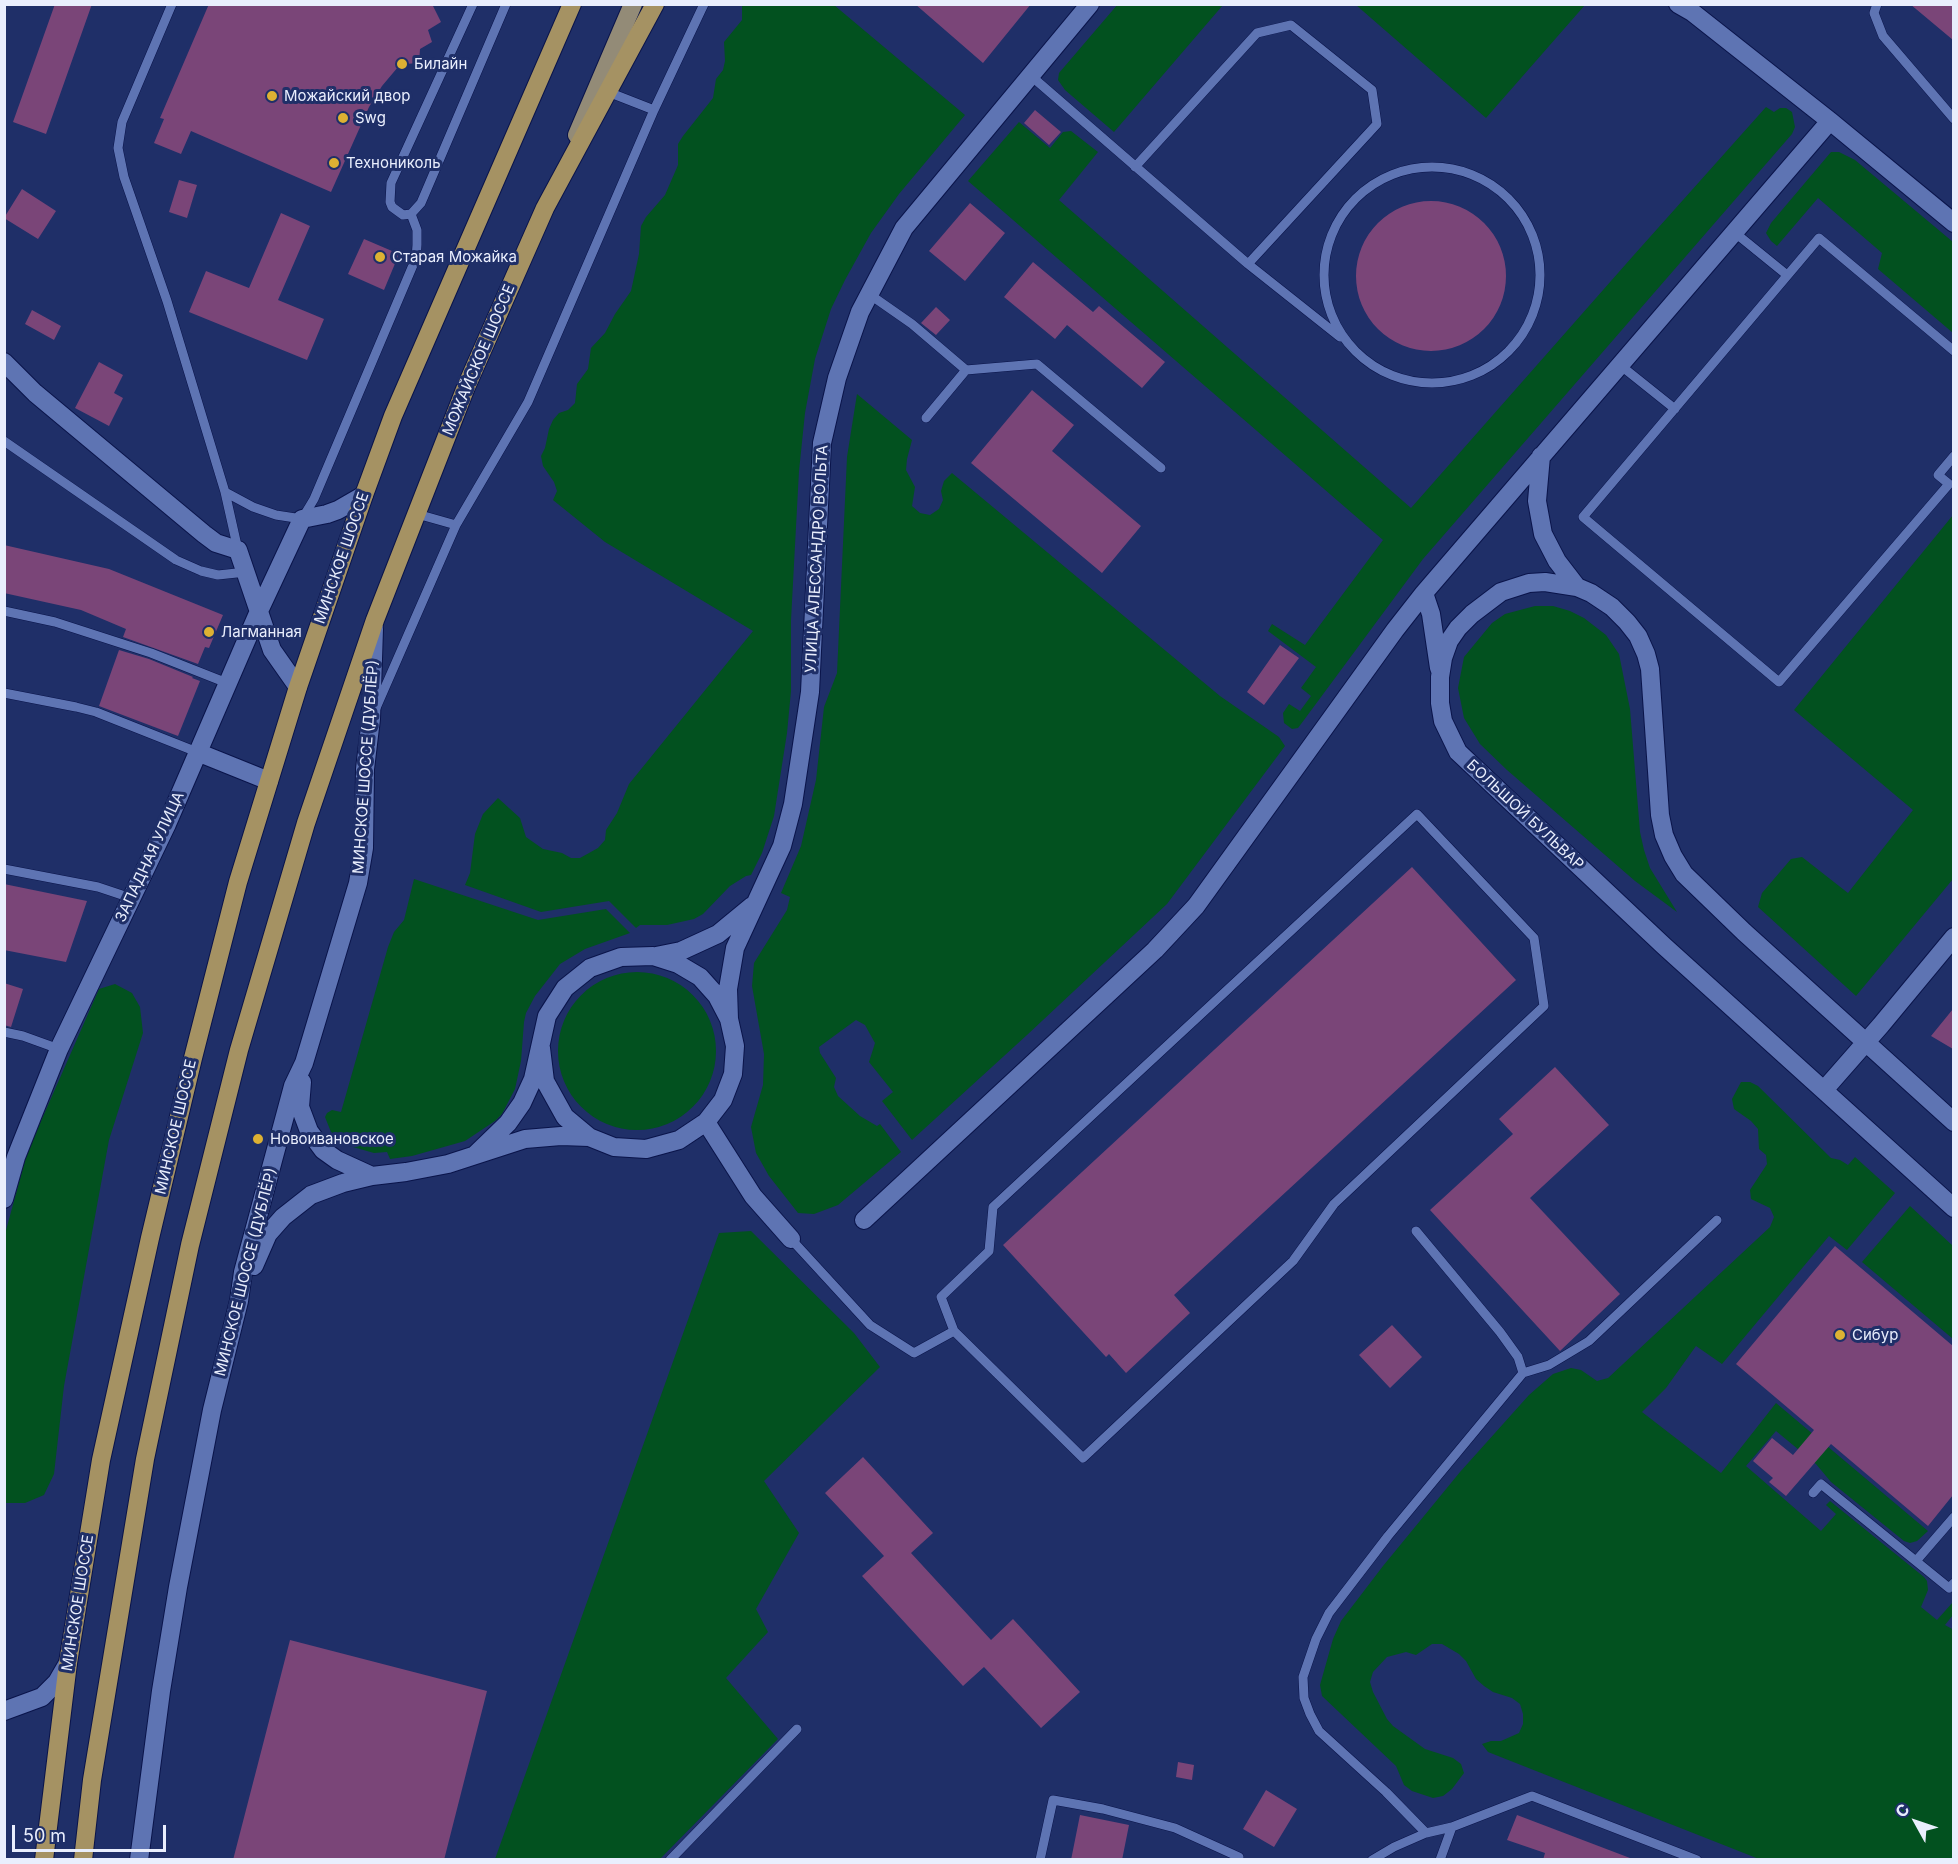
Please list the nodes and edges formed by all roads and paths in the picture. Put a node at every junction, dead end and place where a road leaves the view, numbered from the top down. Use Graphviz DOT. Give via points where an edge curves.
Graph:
graph roads {
  1 [pos="172,4"];
  2 [pos="473,4"];
  3 [pos="506,4"];
  4 [pos="572,4"];
  5 [pos="633,4"];
  6 [pos="655,4"];
  7 [pos="704,4"];
  8 [pos="1089,4"];
  9 [pos="1678,4"];
  10 [pos="1877,4"];
  11 [pos="1030,75"];
  12 [pos="608,92"];
  13 [pos="654,110"];
  14 [pos="1953,119"];
  15 [pos="1830,121"];
  16 [pos="1135,167"];
  17 [pos="545,208"];
  18 [pos="411,214"];
  19 [pos="1953,223"];
  20 [pos="1734,232"];
  21 [pos="1248,264"];
  22 [pos="1788,275"];
  23 [pos="869,294"];
  24 [pos="1344,340"];
  25 [pos="1953,351"];
  26 [pos="4,362"];
  27 [pos="1620,365"];
  28 [pos="966,370"];
  29 [pos="1675,409"];
  30 [pos="926,418"];
  31 [pos="4,441"];
  32 [pos="1542,456"];
  33 [pos="1953,456"];
  34 [pos="1161,468"];
  35 [pos="225,492"];
  36 [pos="364,495"];
  37 [pos="417,513"];
  38 [pos="302,519"];
  39 [pos="456,525"];
  40 [pos="238,550"];
  41 [pos="246,572"];
  42 [pos="1576,587"];
  43 [pos="1424,593"];
  44 [pos="4,611"];
  45 [pos="259,611"];
  46 [pos="375,620"];
  47 [pos="1440,677"];
  48 [pos="226,683"];
  49 [pos="298,687"];
  50 [pos="4,693"];
  51 [pos="371,719"];
  52 [pos="197,752"];
  53 [pos="268,781"];
  54 [pos="4,868"];
  55 [pos="131,898"];
  56 [pos="758,901"];
  57 [pos="1953,937"];
  58 [pos="653,956"];
  59 [pos="729,1019"];
  60 [pos="4,1032"];
  61 [pos="1866,1042"];
  62 [pos="541,1048"];
  63 [pos="59,1049"];
  64 [pos="304,1062"];
  65 [pos="1824,1090"];
  66 [pos="706,1122"];
  67 [pos="1953,1122"];
  68 [pos="589,1137"];
  69 [pos="476,1154"];
  70 [pos="372,1176"];
  71 [pos="4,1198"];
  72 [pos="1953,1208"];
  73 [pos="864,1220"];
  74 [pos="1717,1220"];
  75 [pos="1416,1231"];
  76 [pos="791,1239"];
  77 [pos="239,1301"];
  78 [pos="954,1331"];
  79 [pos="1523,1373"];
  80 [pos="1814,1493"];
  81 [pos="1953,1517"];
  82 [pos="1916,1561"];
  83 [pos="1953,1583"];
  84 [pos="68,1663"];
  85 [pos="4,1712"];
  86 [pos="797,1729"];
  87 [pos="1452,1827"];
  88 [pos="1426,1833"];
  89 [pos="1239,1858"];
  90 [pos="672,1859"];
  91 [pos="44,1860"];
  92 [pos="83,1860"];
  93 [pos="139,1860"];
  94 [pos="1040,1860"];
  95 [pos="1250,1860"];
  96 [pos="1372,1860"];
  97 [pos="1440,1860"];
  98 [pos="1697,1860"];
  1 -- 35 [label="lane" via="122,122 118,148"];
  2 -- 18 [label="lane" via="391,183 392,207 403,215"];
  3 -- 18 [label="lane" via="421,203"];
  4 -- 36 [label="highway, МИНСКОЕ ШОССЕ" via="393,416"];
  5 -- 17 [label="main road, МОЖАЙСКОЕ ШОССЕ"];
  6 -- 12 [label="highway"];
  7 -- 13 [label="lane"];
  8 -- 11 [label="street, УЛИЦА АЛЕССАНДРО ВОЛЬТА"];
  9 -- 15 [label="street"];
  10 -- 14 [label="lane" via="1874,13 1882,36"];
  11 -- 16 [label="lane"];
  11 -- 23 [label="street, УЛИЦА АЛЕССАНДРО ВОЛЬТА" via="904,228"];
  12 -- 13 [label="lane"];
  12 -- 17 [label="highway"];
  13 -- 39 [label="lane" via="528,402"];
  15 -- 19 [label="street"];
  15 -- 20 [label="street"];
  16 -- 21 [label="lane"];
  16 -- 21 [label="lane" via="1257,33 1291,25 1372,90 1377,124"];
  17 -- 37 [label="highway, МОЖАЙСКОЕ ШОССЕ" via="466,387"];
  18 -- 38 [label="lane" via="417,230 416,258"];
  20 -- 22 [label="lane"];
  20 -- 27 [label="street"];
  21 -- 24 [label="lane"];
  22 -- 25 [label="lane" via="1819,238"];
  22 -- 29 [label="lane"];
  23 -- 28 [label="lane"];
  23 -- 56 [label="street, УЛИЦА АЛЕССАНДРО ВОЛЬТА" via="837,378 822,443 810,692 793,804"];
  24 -- 24 [label="lane" via="1370,365 1403,380 1439,384 1474,376 1505,356 1527,328 1539,294 1539,257 1528,224 1506,196 1477,176 1443,167 1407,169 1374,183 1347,206 1330,237 1325,260 1328,307"];
  26 -- 40 [label="street" via="35,393 204,534 216,543"];
  27 -- 29 [label="lane"];
  27 -- 32 [label="street"];
  28 -- 30 [label="lane"];
  28 -- 34 [label="lane" via="1037,364"];
  29 -- 33 [label="lane" via="1583,517 1779,682 1949,484 1938,475"];
  31 -- 41 [label="lane" via="176,560 218,575"];
  32 -- 42 [label="street" via="1537,501 1543,534"];
  32 -- 43 [label="street"];
  35 -- 38 [label="lane" via="253,507"];
  35 -- 40 [label="lane"];
  36 -- 38 [label="street" via="338,510"];
  36 -- 49 [label="highway, МИНСКОЕ ШОССЕ"];
  37 -- 39 [label="lane"];
  37 -- 46 [label="highway, МОЖАЙСКОЕ ШОССЕ"];
  38 -- 45 [label="street, ЗАПАДНАЯ УЛИЦА"];
  39 -- 51 [label="lane"];
  40 -- 41 [label="street"];
  41 -- 45 [label="street"];
  42 -- 47 [label="street, БОЛЬШОЙ БУЛЬВАР" via="1529,583 1489,599 1449,641"];
  42 -- 61 [label="street, БОЛЬШОЙ БУЛЬВАР" via="1612,607 1638,636 1646,654 1660,815 1664,835 1684,874"];
  43 -- 47 [label="street"];
  43 -- 73 [label="street" via="1196,906 1155,950"];
  44 -- 48 [label="lane" via="55,622 151,653"];
  45 -- 48 [label="street, ЗАПАДНАЯ УЛИЦА"];
  45 -- 49 [label="street" via="272,650"];
  46 -- 51 [label="street, МИНСКОЕ ШОССЕ (ДУБЛЁР)"];
  46 -- 92 [label="highway" via="306,823 239,1050 190,1245 141,1482"];
  47 -- 65 [label="street, БОЛЬШОЙ БУЛЬВАР" via="1443,721 1458,752"];
  48 -- 52 [label="street, ЗАПАДНАЯ УЛИЦА"];
  49 -- 53 [label="highway, МИНСКОЕ ШОССЕ"];
  50 -- 52 [label="lane" via="96,712"];
  51 -- 64 [label="street, МИНСКОЕ ШОССЕ (ДУБЛЁР)" via="365,769 364,848 358,883"];
  52 -- 53 [label="street"];
  52 -- 55 [label="street, ЗАПАДНАЯ УЛИЦА"];
  53 -- 84 [label="highway, МИНСКОЕ ШОССЕ" via="235,893 150,1238 101,1460"];
  54 -- 55 [label="lane" via="98,887"];
  55 -- 63 [label="street, ЗАПАДНАЯ УЛИЦА"];
  56 -- 58 [label="street" via="718,934 681,951"];
  56 -- 59 [label="street, УЛИЦА АЛЕССАНДРО ВОЛЬТА" via="735,948 728,989"];
  57 -- 61 [label="street"];
  58 -- 59 [label="street" via="678,964 700,978 717,996"];
  58 -- 62 [label="street" via="610,960 590,968 565,988 547,1016"];
  59 -- 66 [label="street" via="735,1046 733,1074 723,1100"];
  60 -- 63 [label="lane"];
  61 -- 65 [label="street"];
  61 -- 67 [label="street, БОЛЬШОЙ БУЛЬВАР"];
  62 -- 68 [label="street" via="545,1081 565,1117"];
  62 -- 69 [label="street" via="522,1102 508,1123"];
  63 -- 71 [label="street, ЗАПАДНАЯ УЛИЦА"];
  64 -- 70 [label="street" via="300,1107 309,1131 323,1150 337,1160"];
  64 -- 77 [label="street, МИНСКОЕ ШОССЕ (ДУБЛЁР)" via="290,1097 243,1272"];
  65 -- 72 [label="street, БОЛЬШОЙ БУЛЬВАР"];
  66 -- 68 [label="street" via="679,1140 646,1149 614,1147"];
  66 -- 76 [label="street" via="753,1196"];
  68 -- 69 [label="street" via="525,1139"];
  69 -- 70 [label="street" via="448,1164"];
  70 -- 77 [label="street" via="311,1195 283,1217 268,1234"];
  74 -- 79 [label="lane" via="1589,1341 1549,1365"];
  75 -- 79 [label="lane" via="1500,1332 1518,1357"];
  76 -- 78 [label="lane" via="870,1325 914,1353"];
  77 -- 93 [label="street, МИНСКОЕ ШОССЕ (ДУБЛЁР)" via="212,1410 178,1587"];
  78 -- 78 [label="lane" via="941,1297 989,1251 993,1207 1417,814 1534,938 1544,1006 1334,1204 1293,1261 1083,1458"];
  79 -- 88 [label="lane" via="1329,1613 1303,1677 1304,1698 1319,1731"];
  80 -- 82 [label="lane" via="1821,1484"];
  81 -- 82 [label="lane"];
  82 -- 83 [label="lane" via="1949,1588"];
  84 -- 85 [label="street" via="42,1697"];
  84 -- 91 [label="highway, МИНСКОЕ ШОССЕ"];
  86 -- 90 [label="lane"];
  87 -- 88 [label="lane"];
  87 -- 97 [label="lane"];
  87 -- 98 [label="lane" via="1532,1796"];
  88 -- 96 [label="lane"];
  89 -- 94 [label="lane" via="1175,1828 1053,1800"];
  89 -- 95 [label="lane"];
}
